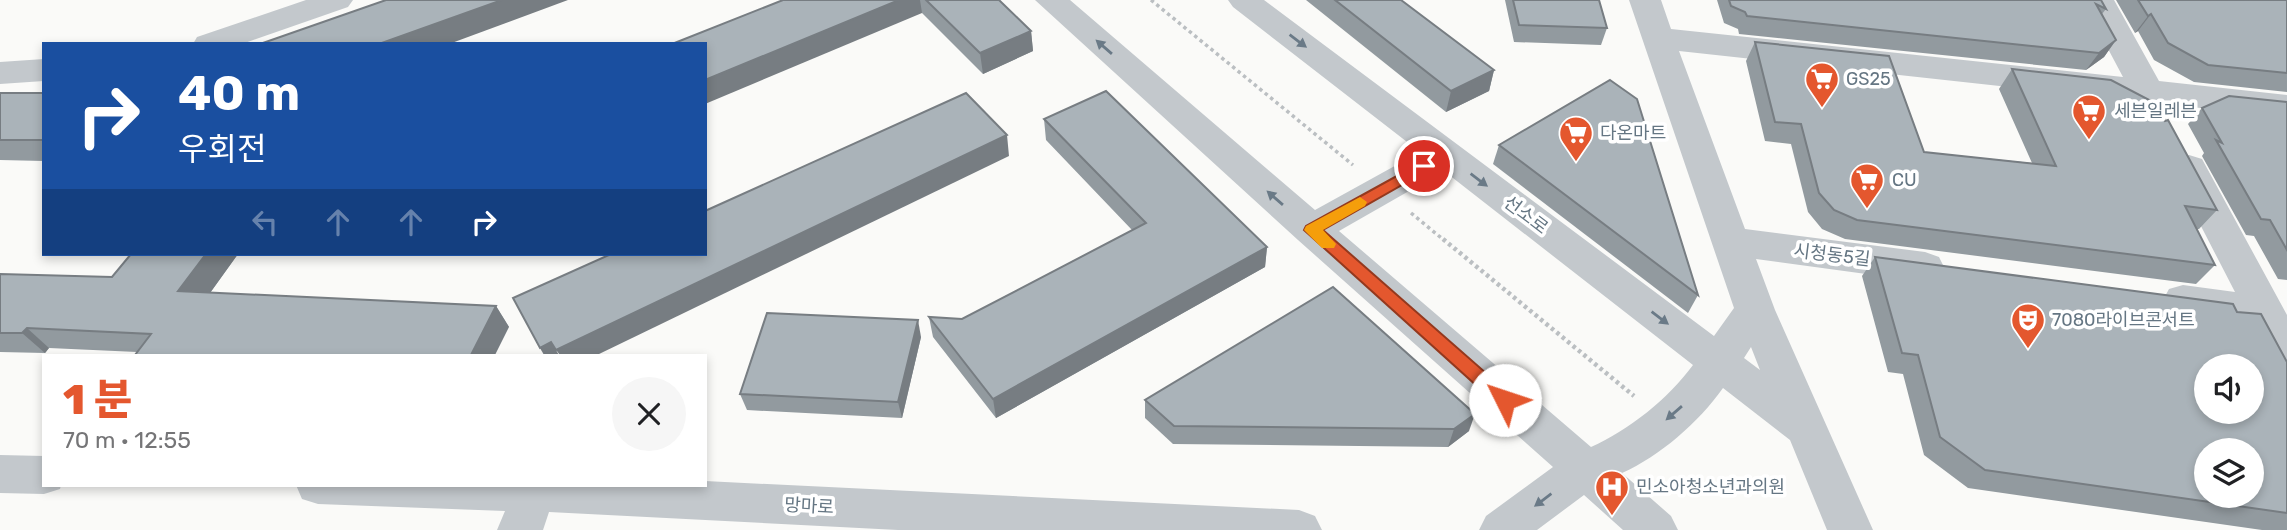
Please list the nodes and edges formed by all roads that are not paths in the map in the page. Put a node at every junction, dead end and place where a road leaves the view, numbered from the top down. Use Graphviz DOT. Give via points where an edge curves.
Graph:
graph roads {
  1 [pos="337,0"];
  2 [pos="1051,0"];
  3 [pos="1244,0"];
  4 [pos="1645,0"];
  5 [pos="2098,0"];
  6 [pos="1659,38"];
  7 [pos="215,42"];
  8 [pos="42,70"];
  9 [pos="0,73"];
  10 [pos="2148,91"];
  11 [pos="2287,106"];
  12 [pos="1446,154"];
  13 [pos="1311,230"];
  14 [pos="1733,243"];
  15 [pos="1964,272"];
  16 [pos="2155,297"];
  17 [pos="1755,310"];
  18 [pos="2264,310"];
  19 [pos="2287,353"];
  20 [pos="1717,361"];
  21 [pos="1808,430"];
  22 [pos="1583,470"];
  23 [pos="0,474"];
  24 [pos="42,475"];
  25 [pos="334,487"];
  26 [pos="527,511"];
  27 [pos="1299,530"];
  28 [pos="1502,530"];
  29 [pos="1655,530"];
  30 [pos="1850,530"];
  1 -- 7 [label="street"];
  13 -- 2 [label="street, one-way"];
  3 -- 12 [label="street, 선소로, one-way"];
  4 -- 6 [label="street"];
  5 -- 10 [label="street"];
  6 -- 10 [label="street"];
  6 -- 14 [label="street"];
  8 -- 9 [label="street"];
  10 -- 11 [label="street"];
  10 -- 18 [label="street"];
  12 -- 13 [label="street"];
  12 -- 20 [label="street, 선소로, one-way"];
  13 -- 22 [label="street"];
  14 -- 15 [label="street, 시청동5길"];
  14 -- 17 [label="street"];
  16 -- 18 [label="street"];
  17 -- 20 [label="street"];
  17 -- 21 [label="street"];
  18 -- 19 [label="street"];
  20 -- 21 [label="street, 선소로"];
  20 -- 22 [label="street, one-way" via="1698,390 1665,421 1629,450"];
  21 -- 30 [label="street"];
  22 -- 28 [label="street, one-way"];
  22 -- 29 [label="street"];
  23 -- 24 [label="street"];
  25 -- 26 [label="street, 망마로"];
  26 -- 27 [label="street, 망마로"];
}
